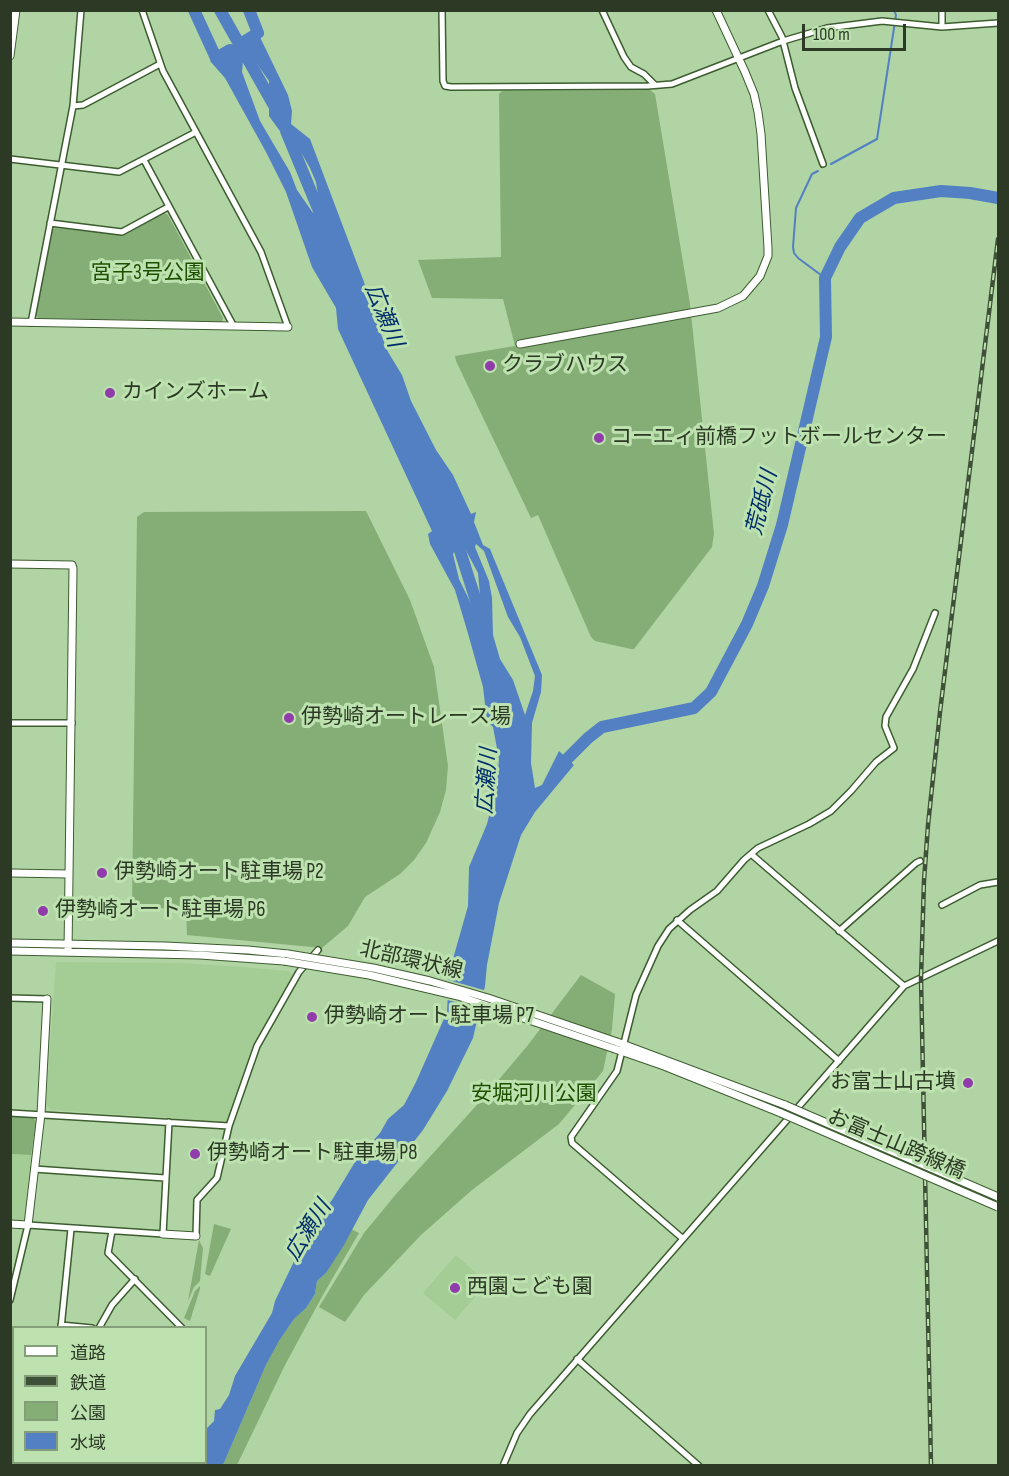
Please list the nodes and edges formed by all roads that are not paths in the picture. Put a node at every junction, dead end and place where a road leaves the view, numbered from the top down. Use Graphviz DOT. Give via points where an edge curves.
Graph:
graph roads {
  1 [pos="16,10"];
  2 [pos="81,10"];
  3 [pos="141,10"];
  4 [pos="442,10"];
  5 [pos="602,10"];
  6 [pos="716,10"];
  7 [pos="768,10"];
  8 [pos="942,10"];
  9 [pos="999,23"];
  10 [pos="942,27"];
  11 [pos="783,41"];
  12 [pos="10,56"];
  13 [pos="738,58"];
  14 [pos="160,64"];
  15 [pos="656,86"];
  16 [pos="73,106"];
  17 [pos="196,132"];
  18 [pos="10,159"];
  19 [pos="144,160"];
  20 [pos="824,164"];
  21 [pos="62,166"];
  22 [pos="168,207"];
  23 [pos="50,223"];
  24 [pos="10,322"];
  25 [pos="31,323"];
  26 [pos="233,325"];
  27 [pos="288,327"];
  28 [pos="520,344"];
  29 [pos="10,564"];
  30 [pos="935,612"];
  31 [pos="10,723"];
  32 [pos="72,723"];
  33 [pos="751,854"];
  34 [pos="920,861"];
  35 [pos="10,873"];
  36 [pos="69,874"];
  37 [pos="999,882"];
  38 [pos="942,905"];
  39 [pos="678,920"];
  40 [pos="839,931"];
  41 [pos="999,941"];
  42 [pos="10,943"];
  43 [pos="68,949"];
  44 [pos="318,950"];
  45 [pos="10,951"];
  46 [pos="904,986"];
  47 [pos="10,998"];
  48 [pos="47,999"];
  49 [pos="619,1047"];
  50 [pos="839,1061"];
  51 [pos="785,1105"];
  52 [pos="10,1113"];
  53 [pos="781,1113"];
  54 [pos="41,1114"];
  55 [pos="169,1122"];
  56 [pos="229,1126"];
  57 [pos="34,1169"];
  58 [pos="165,1178"];
  59 [pos="999,1197"];
  60 [pos="999,1207"];
  61 [pos="10,1224"];
  62 [pos="28,1225"];
  63 [pos="71,1229"];
  64 [pos="112,1231"];
  65 [pos="163,1234"];
  66 [pos="196,1236"];
  67 [pos="682,1238"];
  68 [pos="135,1279"];
  69 [pos="10,1300"];
  70 [pos="61,1326"];
  71 [pos="100,1326"];
  72 [pos="180,1326"];
  73 [pos="577,1359"];
  74 [pos="503,1466"];
  75 [pos="699,1466"];
  1 -- 12 [label="street"];
  2 -- 16 [label="street"];
  3 -- 14 [label="street"];
  4 -- 15 [label="street" via="443,81 448,87"];
  5 -- 15 [label="street" via="627,62"];
  6 -- 13 [label="street"];
  7 -- 11 [label="street"];
  8 -- 10 [label="street"];
  9 -- 10 [label="street"];
  10 -- 11 [label="street" via="882,21 827,28"];
  11 -- 13 [label="street"];
  11 -- 20 [label="street" via="795,88"];
  13 -- 15 [label="street" via="672,84"];
  13 -- 28 [label="street" via="754,94 761,134 768,248 756,283 736,300 718,308"];
  14 -- 16 [label="street" via="83,105"];
  14 -- 17 [label="street"];
  16 -- 21 [label="street"];
  17 -- 19 [label="street"];
  17 -- 27 [label="street" via="261,252"];
  18 -- 21 [label="street"];
  19 -- 21 [label="street" via="119,172"];
  19 -- 22 [label="street"];
  21 -- 23 [label="street"];
  22 -- 23 [label="street" via="122,232"];
  22 -- 26 [label="street"];
  23 -- 25 [label="street"];
  24 -- 25 [label="street"];
  25 -- 26 [label="street"];
  26 -- 27 [label="street"];
  29 -- 32 [label="street" via="74,568"];
  30 -- 33 [label="street" via="913,669 886,717 885,726 894,748 831,811"];
  31 -- 32 [label="street"];
  32 -- 36 [label="street"];
  33 -- 39 [label="street" via="717,891"];
  33 -- 40 [label="street"];
  34 -- 40 [label="street"];
  35 -- 36 [label="street"];
  36 -- 43 [label="street"];
  37 -- 38 [label="street" via="980,885"];
  39 -- 49 [label="street" via="664,936 645,973"];
  39 -- 50 [label="street"];
  40 -- 46 [label="street"];
  41 -- 46 [label="street"];
  42 -- 43 [label="street, 北部環状線"];
  43 -- 45 [label="street, 北部環状線"];
  43 -- 49 [label="street, 北部環状線, bridge" via="286,958 458,996"];
  44 -- 56 [label="street" via="299,972 257,1046"];
  46 -- 50 [label="street"];
  47 -- 48 [label="street"];
  48 -- 54 [label="street"];
  49 -- 51 [label="street, 北部環状線"];
  49 -- 53 [label="street, 北部環状線"];
  49 -- 67 [label="street" via="613,1079 571,1141"];
  50 -- 67 [label="street"];
  51 -- 59 [label="street, お富士山跨線橋, bridge"];
  52 -- 54 [label="street"];
  53 -- 60 [label="street, お富士山跨線橋, bridge"];
  54 -- 55 [label="street"];
  54 -- 57 [label="street"];
  55 -- 56 [label="street"];
  55 -- 58 [label="street"];
  56 -- 66 [label="street" via="217,1178 197,1200"];
  57 -- 58 [label="street"];
  57 -- 62 [label="street"];
  58 -- 65 [label="street"];
  61 -- 62 [label="street"];
  62 -- 63 [label="street"];
  62 -- 69 [label="street"];
  63 -- 64 [label="street"];
  63 -- 70 [label="street"];
  64 -- 65 [label="street"];
  64 -- 68 [label="street" via="108,1253"];
  65 -- 66 [label="street"];
  67 -- 73 [label="street"];
  68 -- 71 [label="street"];
  68 -- 72 [label="street"];
  73 -- 74 [label="street" via="523,1423"];
  73 -- 75 [label="street"];
}
